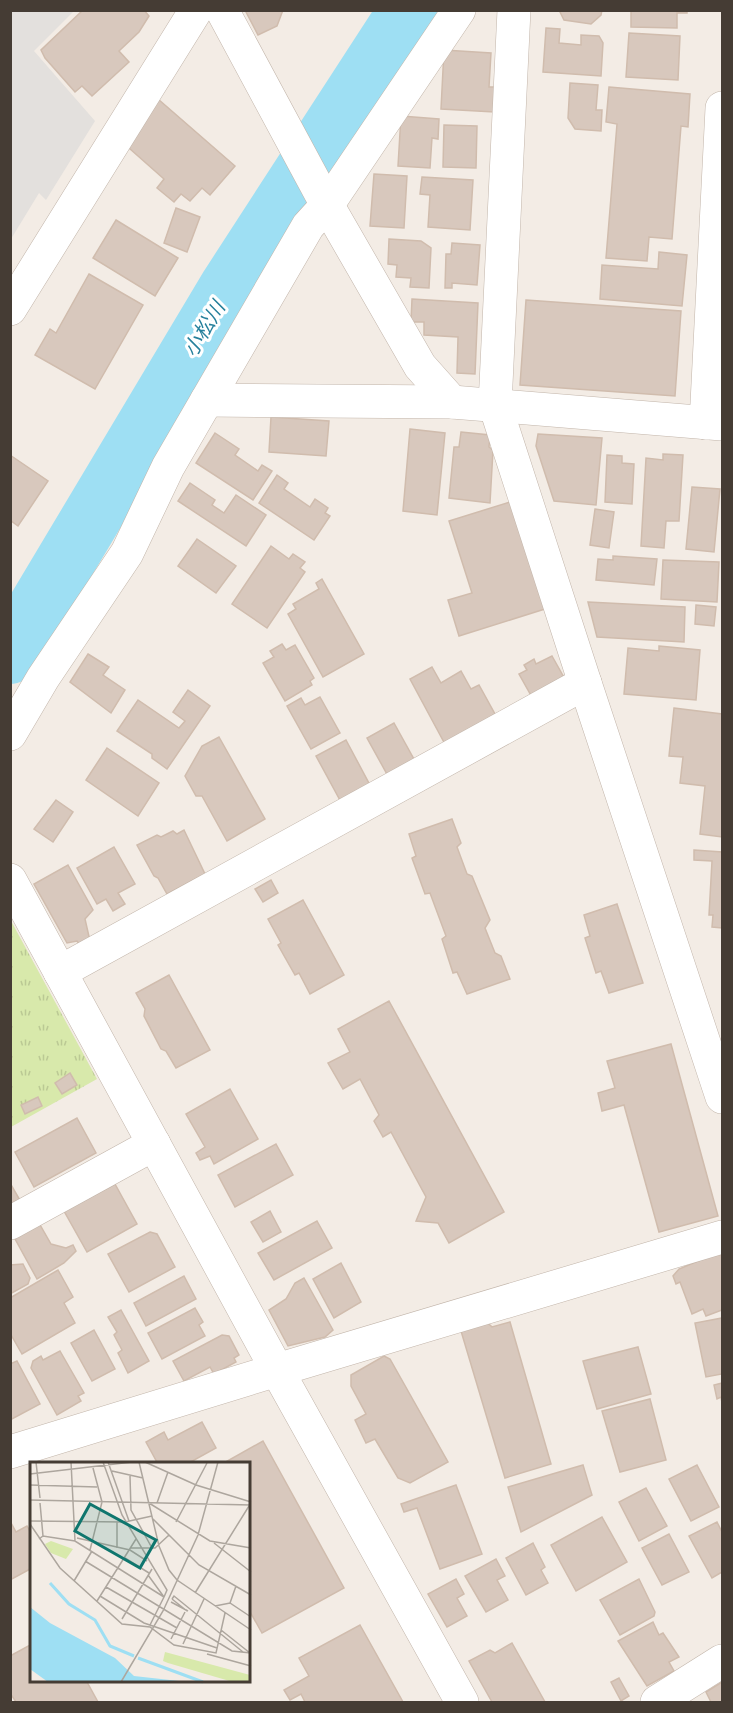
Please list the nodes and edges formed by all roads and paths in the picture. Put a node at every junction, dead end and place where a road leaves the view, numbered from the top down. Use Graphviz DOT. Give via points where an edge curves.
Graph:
graph roads {
  1 [pos="196,10"];
  2 [pos="222,10"];
  3 [pos="459,10"];
  4 [pos="514,10"];
  5 [pos="723,108"];
  6 [pos="325,199"];
  7 [pos="10,309"];
  8 [pos="207,400"];
  9 [pos="452,402"];
  10 [pos="495,405"];
  11 [pos="714,424"];
  12 [pos="585,683"];
  13 [pos="10,734"];
  14 [pos="10,880"];
  15 [pos="60,972"];
  16 [pos="723,1097"];
  17 [pos="154,1144"];
  18 [pos="10,1223"];
  19 [pos="723,1237"];
  20 [pos="278,1370"];
  21 [pos="10,1452"];
  22 [pos="723,1661"];
  23 [pos="462,1702"];
  24 [pos="657,1702"];
  1 -- 7 [label="street"];
  2 -- 6 [label="street"];
  3 -- 6 [label="street"];
  4 -- 10 [label="street"];
  5 -- 11 [label="street"];
  6 -- 8 [label="street"];
  6 -- 9 [label="street" via="420,366"];
  8 -- 9 [label="street"];
  8 -- 13 [label="street" via="168,467 127,554"];
  9 -- 10 [label="street"];
  10 -- 11 [label="street"];
  10 -- 12 [label="street"];
  12 -- 15 [label="street"];
  12 -- 16 [label="street"];
  14 -- 15 [label="street"];
  15 -- 17 [label="street"];
  17 -- 18 [label="street"];
  17 -- 20 [label="street"];
  19 -- 20 [label="street"];
  20 -- 21 [label="street"];
  20 -- 23 [label="street"];
  22 -- 24 [label="street"];
}
